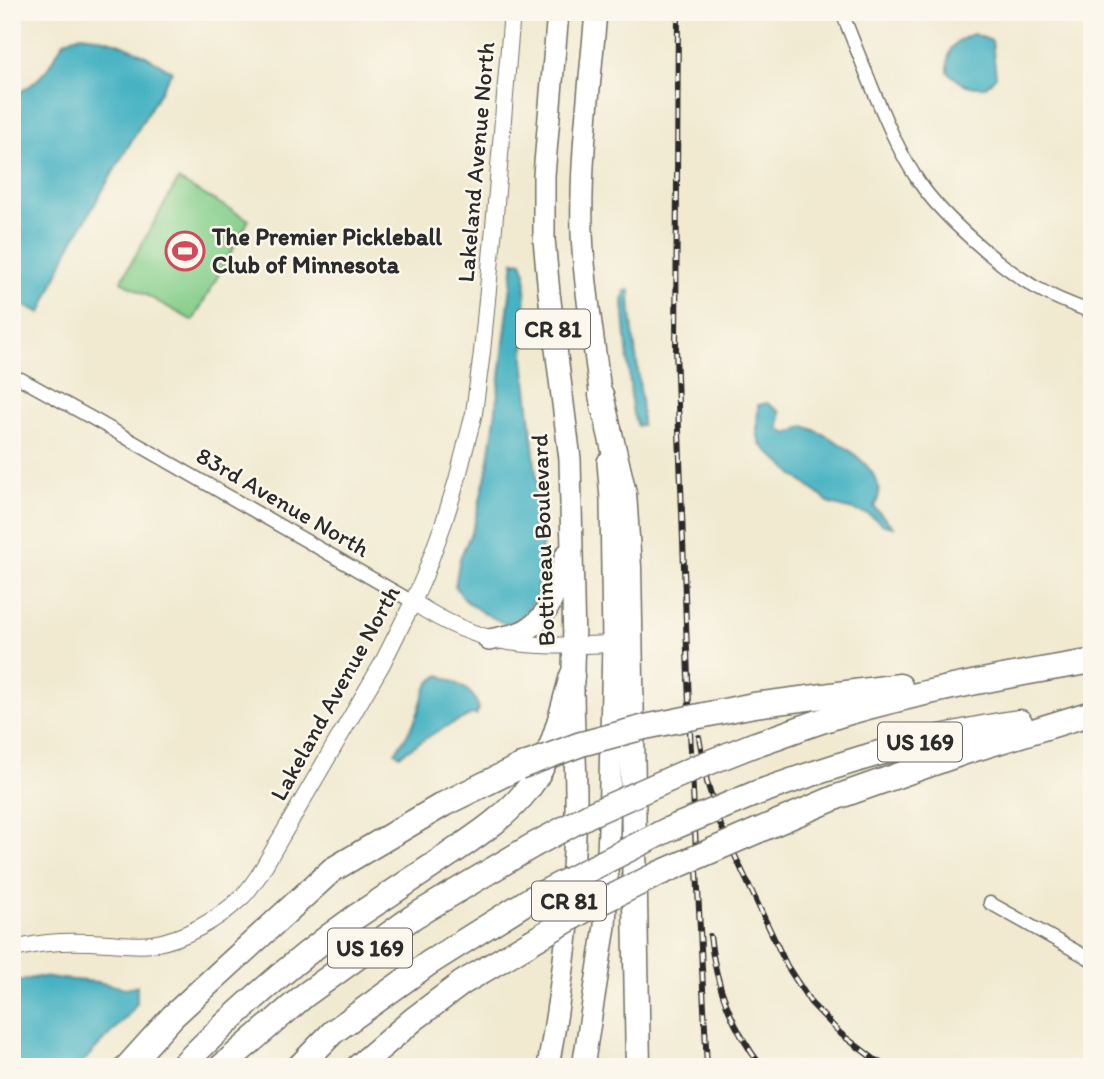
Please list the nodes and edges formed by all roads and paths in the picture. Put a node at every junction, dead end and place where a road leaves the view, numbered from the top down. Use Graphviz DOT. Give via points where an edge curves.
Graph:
graph roads {
  1 [pos="512,12"];
  2 [pos="558,12"];
  3 [pos="596,12"];
  4 [pos="842,12"];
  5 [pos="1092,312"];
  6 [pos="21,379"];
  7 [pos="601,395"];
  8 [pos="572,536"];
  9 [pos="413,602"];
  10 [pos="489,640"];
  11 [pos="613,644"];
  12 [pos="574,646"];
  13 [pos="1090,662"];
  14 [pos="572,676"];
  15 [pos="1092,713"];
  16 [pos="990,903"];
  17 [pos="12,950"];
  18 [pos="1092,960"];
  19 [pos="127,1067"];
  20 [pos="181,1067"];
  21 [pos="221,1067"];
  22 [pos="299,1067"];
  23 [pos="358,1067"];
  24 [pos="548,1067"];
  25 [pos="583,1067"];
  26 [pos="638,1067"];
  1 -- 9 [label="street, Lakeland Avenue North" via="474,413 444,522"];
  2 -- 8 [label="highway, Bottineau Boulevard / CR 81" via="544,175 544,239 570,458"];
  3 -- 7 [label="highway, CR 81" via="582,233"];
  4 -- 5 [label="street" via="885,118 920,184 944,212 1007,267 1033,286"];
  6 -- 9 [label="street, 83rd Avenue North"];
  7 -- 11 [label="highway, CR 81" via="611,499"];
  7 -- 26 [label="highway" via="624,493 629,567"];
  8 -- 10 [label="highway" via="542,619 517,634"];
  8 -- 12 [label="highway, Bottineau Boulevard / CR 81"];
  9 -- 10 [label="street, 83rd Avenue North" via="436,618"];
  9 -- 17 [label="street, Lakeland Avenue North" via="382,664 243,896 200,928 152,944 40,942"];
  10 -- 12 [label="street, 83rd Avenue North"];
  11 -- 12 [label="street, 83rd Avenue North"];
  11 -- 25 [label="highway, CR 81" via="604,926"];
  12 -- 14 [label="highway, Bottineau Boulevard / CR 81"];
  13 -- 19 [label="highway, bridge" via="754,705 645,727 519,767 443,804 332,870 173,1016"];
  13 -- 21 [label="highway, US 169, bridge" via="850,712 753,745 589,815 413,917 305,995"];
  14 -- 20 [label="highway" via="543,765 509,810 316,947"];
  14 -- 24 [label="highway, Bottineau Boulevard / CR 81" via="576,810 566,953"];
  15 -- 22 [label="highway, US 169, bridge" via="982,728 844,763 667,830 531,899 429,962 333,1032"];
  15 -- 23 [label="highway, bridge" via="837,797 658,874 585,910 462,983"];
  16 -- 18 [label="street"];
}
